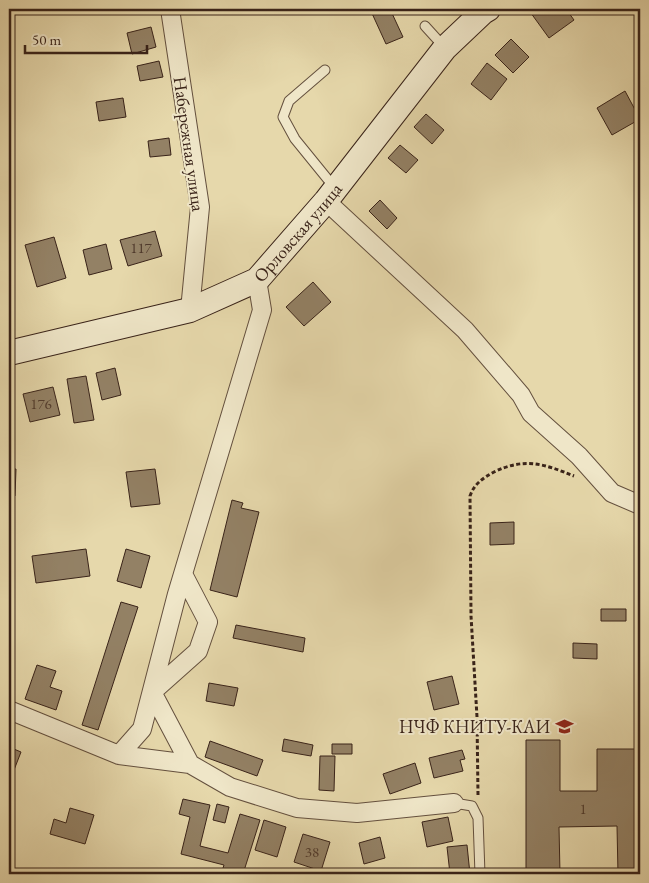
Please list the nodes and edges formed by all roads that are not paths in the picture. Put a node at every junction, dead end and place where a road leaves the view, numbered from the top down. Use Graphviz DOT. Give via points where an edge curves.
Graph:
graph roads {
  1 [pos="170,9"];
  2 [pos="488,9"];
  3 [pos="425,26"];
  4 [pos="445,48"];
  5 [pos="325,70"];
  6 [pos="331,195"];
  7 [pos="257,280"];
  8 [pos="190,310"];
  9 [pos="9,353"];
  10 [pos="640,505"];
  11 [pos="183,574"];
  12 [pos="152,692"];
  13 [pos="9,710"];
  14 [pos="120,755"];
  15 [pos="190,764"];
  16 [pos="454,803"];
  17 [pos="480,874"];
  1 -- 8 [label="street, Набережная улица" via="200,207"];
  2 -- 4 [label="street, Орловская улица"];
  3 -- 4 [label="lane"];
  4 -- 6 [label="street, Орловская улица"];
  5 -- 6 [label="lane" via="289,101 283,117"];
  6 -- 7 [label="street, Орловская улица"];
  6 -- 10 [label="street" via="465,330 521,395 531,414 579,456 612,492"];
  7 -- 8 [label="street, Орловская улица"];
  7 -- 11 [label="street" via="262,310"];
  8 -- 9 [label="street, Орловская улица"];
  11 -- 12 [label="street"];
  11 -- 12 [label="street" via="208,622 198,650"];
  12 -- 14 [label="street" via="142,729"];
  12 -- 15 [label="street"];
  13 -- 14 [label="street"];
  14 -- 15 [label="street"];
  15 -- 16 [label="street" via="230,788 297,808 357,813"];
  16 -- 17 [label="lane" via="472,806 478,818"];
}
